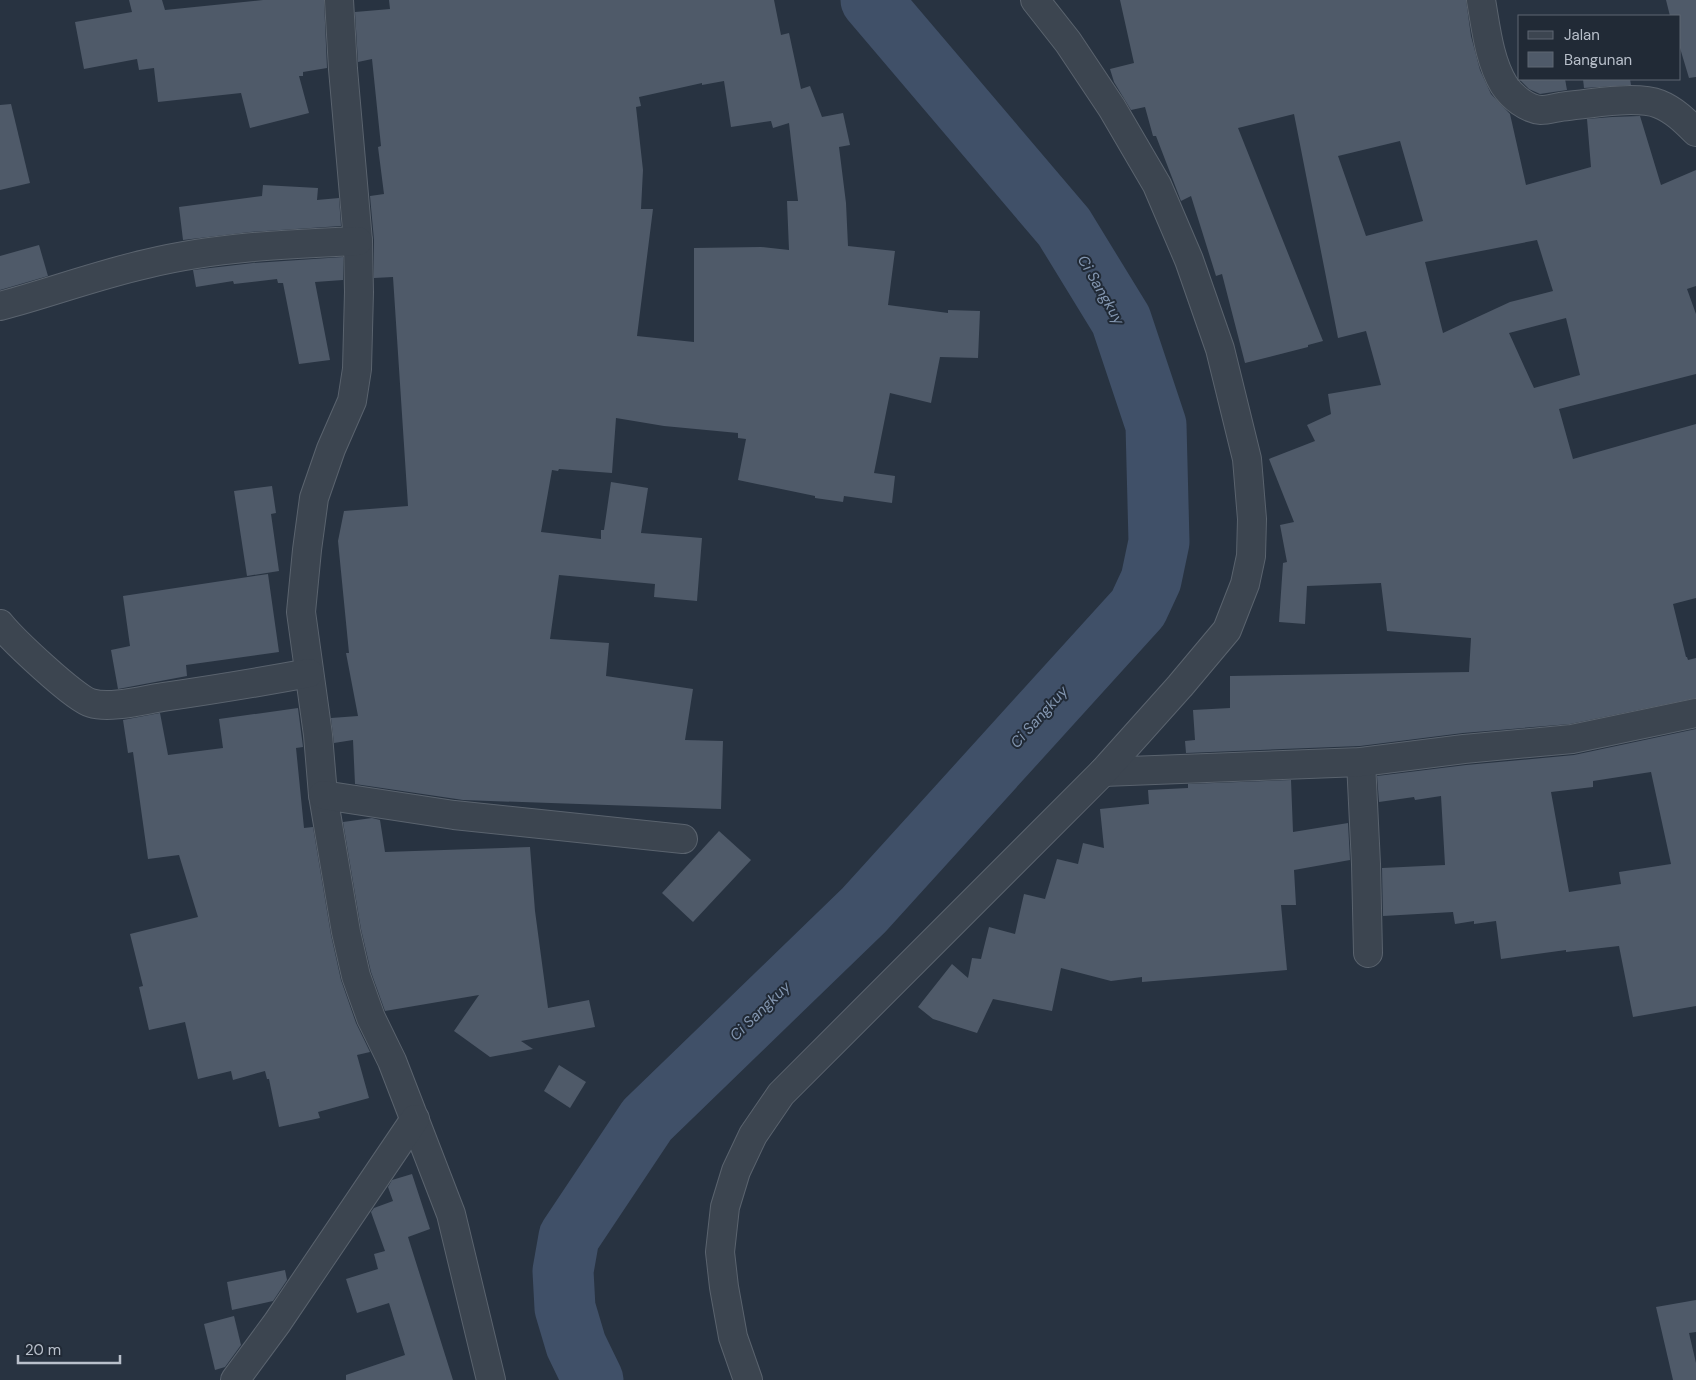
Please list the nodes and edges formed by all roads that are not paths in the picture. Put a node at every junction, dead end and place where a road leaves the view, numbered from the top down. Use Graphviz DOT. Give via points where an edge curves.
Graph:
graph roads {
  1 [pos="339,0"];
  2 [pos="1035,0"];
  3 [pos="1481,0"];
  4 [pos="1696,132"];
  5 [pos="358,241"];
  6 [pos="0,306"];
  7 [pos="0,624"];
  8 [pos="309,673"];
  9 [pos="1696,713"];
  10 [pos="1362,762"];
  11 [pos="1102,772"];
  12 [pos="324,795"];
  13 [pos="683,840"];
  14 [pos="1368,953"];
  15 [pos="414,1119"];
  16 [pos="235,1380"];
  17 [pos="491,1380"];
  18 [pos="748,1380"];
  1 -- 5 [label="street"];
  2 -- 11 [label="street" via="1112,108 1157,185 1189,260 1220,349 1246,459 1252,519 1251,556 1245,584 1226,630"];
  3 -- 4 [label="street" via="1488,41 1498,71 1505,86 1525,105 1541,110 1625,100 1658,104 1681,117"];
  5 -- 6 [label="street" via="254,247 171,259"];
  5 -- 8 [label="street" via="357,369 352,401 314,498 307,550 301,612"];
  7 -- 8 [label="street" via="78,696 91,703 117,704"];
  8 -- 12 [label="street"];
  9 -- 10 [label="street" via="1572,739"];
  10 -- 11 [label="street"];
  10 -- 14 [label="street"];
  11 -- 18 [label="street" via="780,1094 753,1135 736,1171 725,1207 720,1252 733,1337"];
  12 -- 13 [label="street" via="454,815"];
  12 -- 15 [label="street" via="356,976"];
  15 -- 16 [label="street"];
  15 -- 17 [label="street" via="451,1214"];
}
